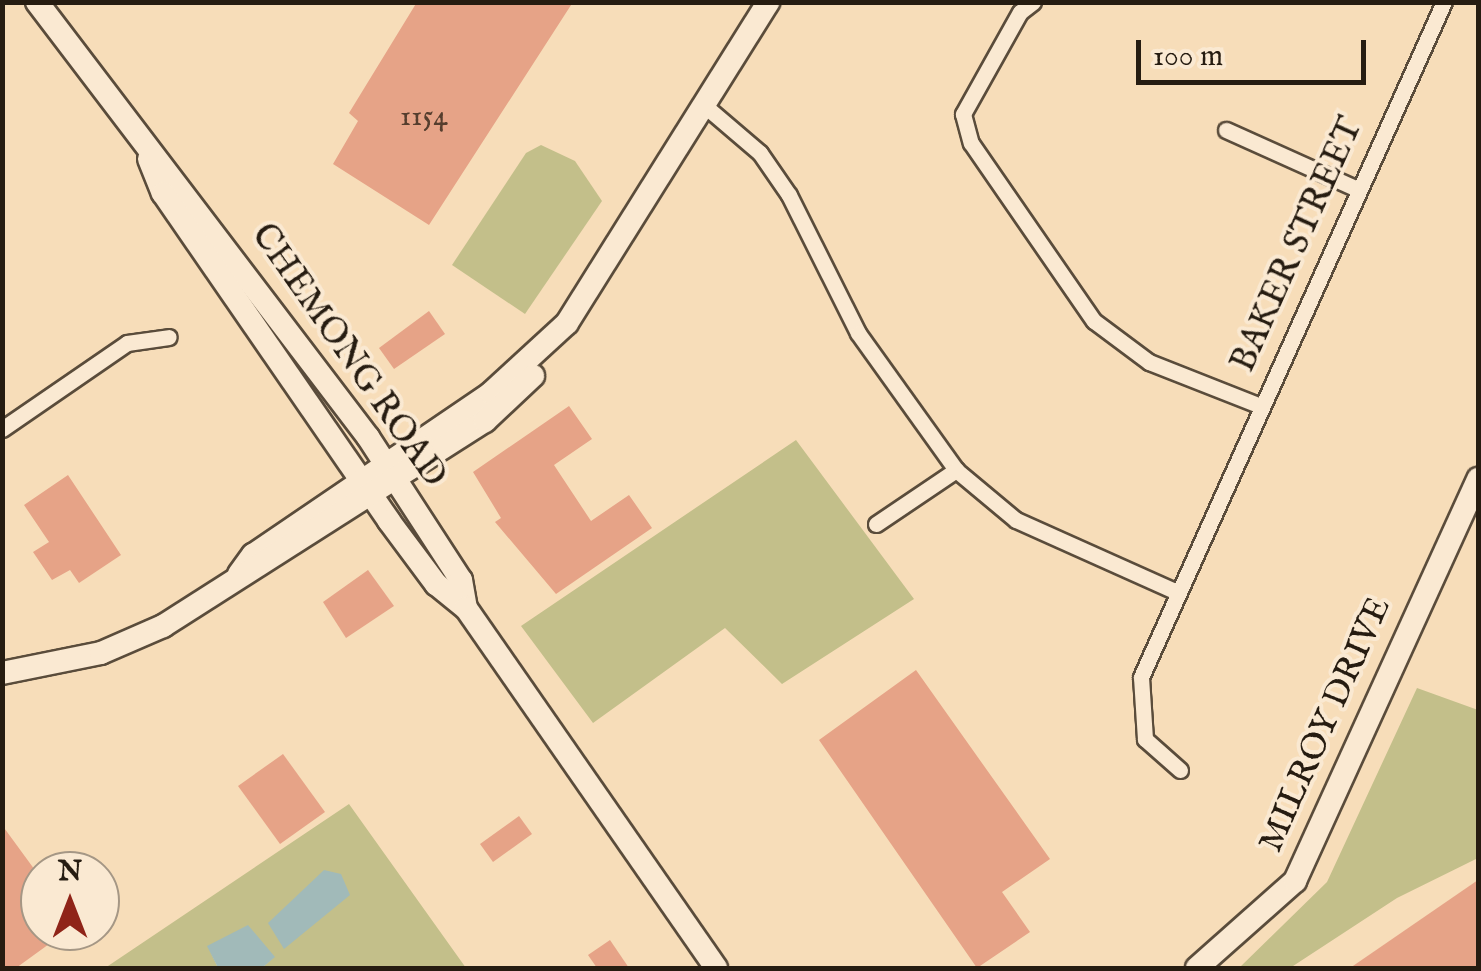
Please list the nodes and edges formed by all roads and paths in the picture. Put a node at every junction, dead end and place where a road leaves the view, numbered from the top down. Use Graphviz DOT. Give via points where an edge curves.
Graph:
graph roads {
  1 [pos="37,2"];
  2 [pos="768,2"];
  3 [pos="1033,2"];
  4 [pos="1444,2"];
  5 [pos="704,106"];
  6 [pos="1226,130"];
  7 [pos="149,159"];
  8 [pos="1355,188"];
  9 [pos="169,338"];
  10 [pos="1258,404"];
  11 [pos="2,429"];
  12 [pos="956,470"];
  13 [pos="389,471"];
  14 [pos="1478,478"];
  15 [pos="368,486"];
  16 [pos="876,524"];
  17 [pos="1176,591"];
  18 [pos="466,608"];
  19 [pos="2,673"];
  20 [pos="1180,770"];
  21 [pos="716,968"];
  22 [pos="1197,968"];
  1 -- 7 [label="main road, CHEMONG ROAD"];
  2 -- 5 [label="main road"];
  3 -- 10 [label="street, BAKER STREET" via="1020,12 962,114 972,144 1094,321 1150,362"];
  4 -- 8 [label="street, BAKER STREET"];
  5 -- 12 [label="street" via="760,153 789,194 858,333"];
  5 -- 13 [label="main road" via="567,323 491,393"];
  6 -- 8 [label="street"];
  7 -- 13 [label="main road, CHEMONG ROAD" via="245,267"];
  7 -- 15 [label="main road, CHEMONG ROAD" via="162,193"];
  8 -- 10 [label="street, BAKER STREET"];
  9 -- 11 [label="street" via="127,342"];
  10 -- 17 [label="street, BAKER STREET"];
  12 -- 16 [label="street"];
  12 -- 17 [label="street" via="1016,520"];
  13 -- 15 [label="main road"];
  13 -- 18 [label="main road, CHEMONG ROAD" via="461,580"];
  14 -- 22 [label="main road, MILROY DRIVE" via="1295,881"];
  15 -- 18 [label="main road, CHEMONG ROAD" via="436,584"];
  15 -- 19 [label="main road" via="131,641"];
  17 -- 20 [label="street, BAKER STREET" via="1137,706 1144,738"];
  18 -- 21 [label="main road, CHEMONG ROAD"];
}
